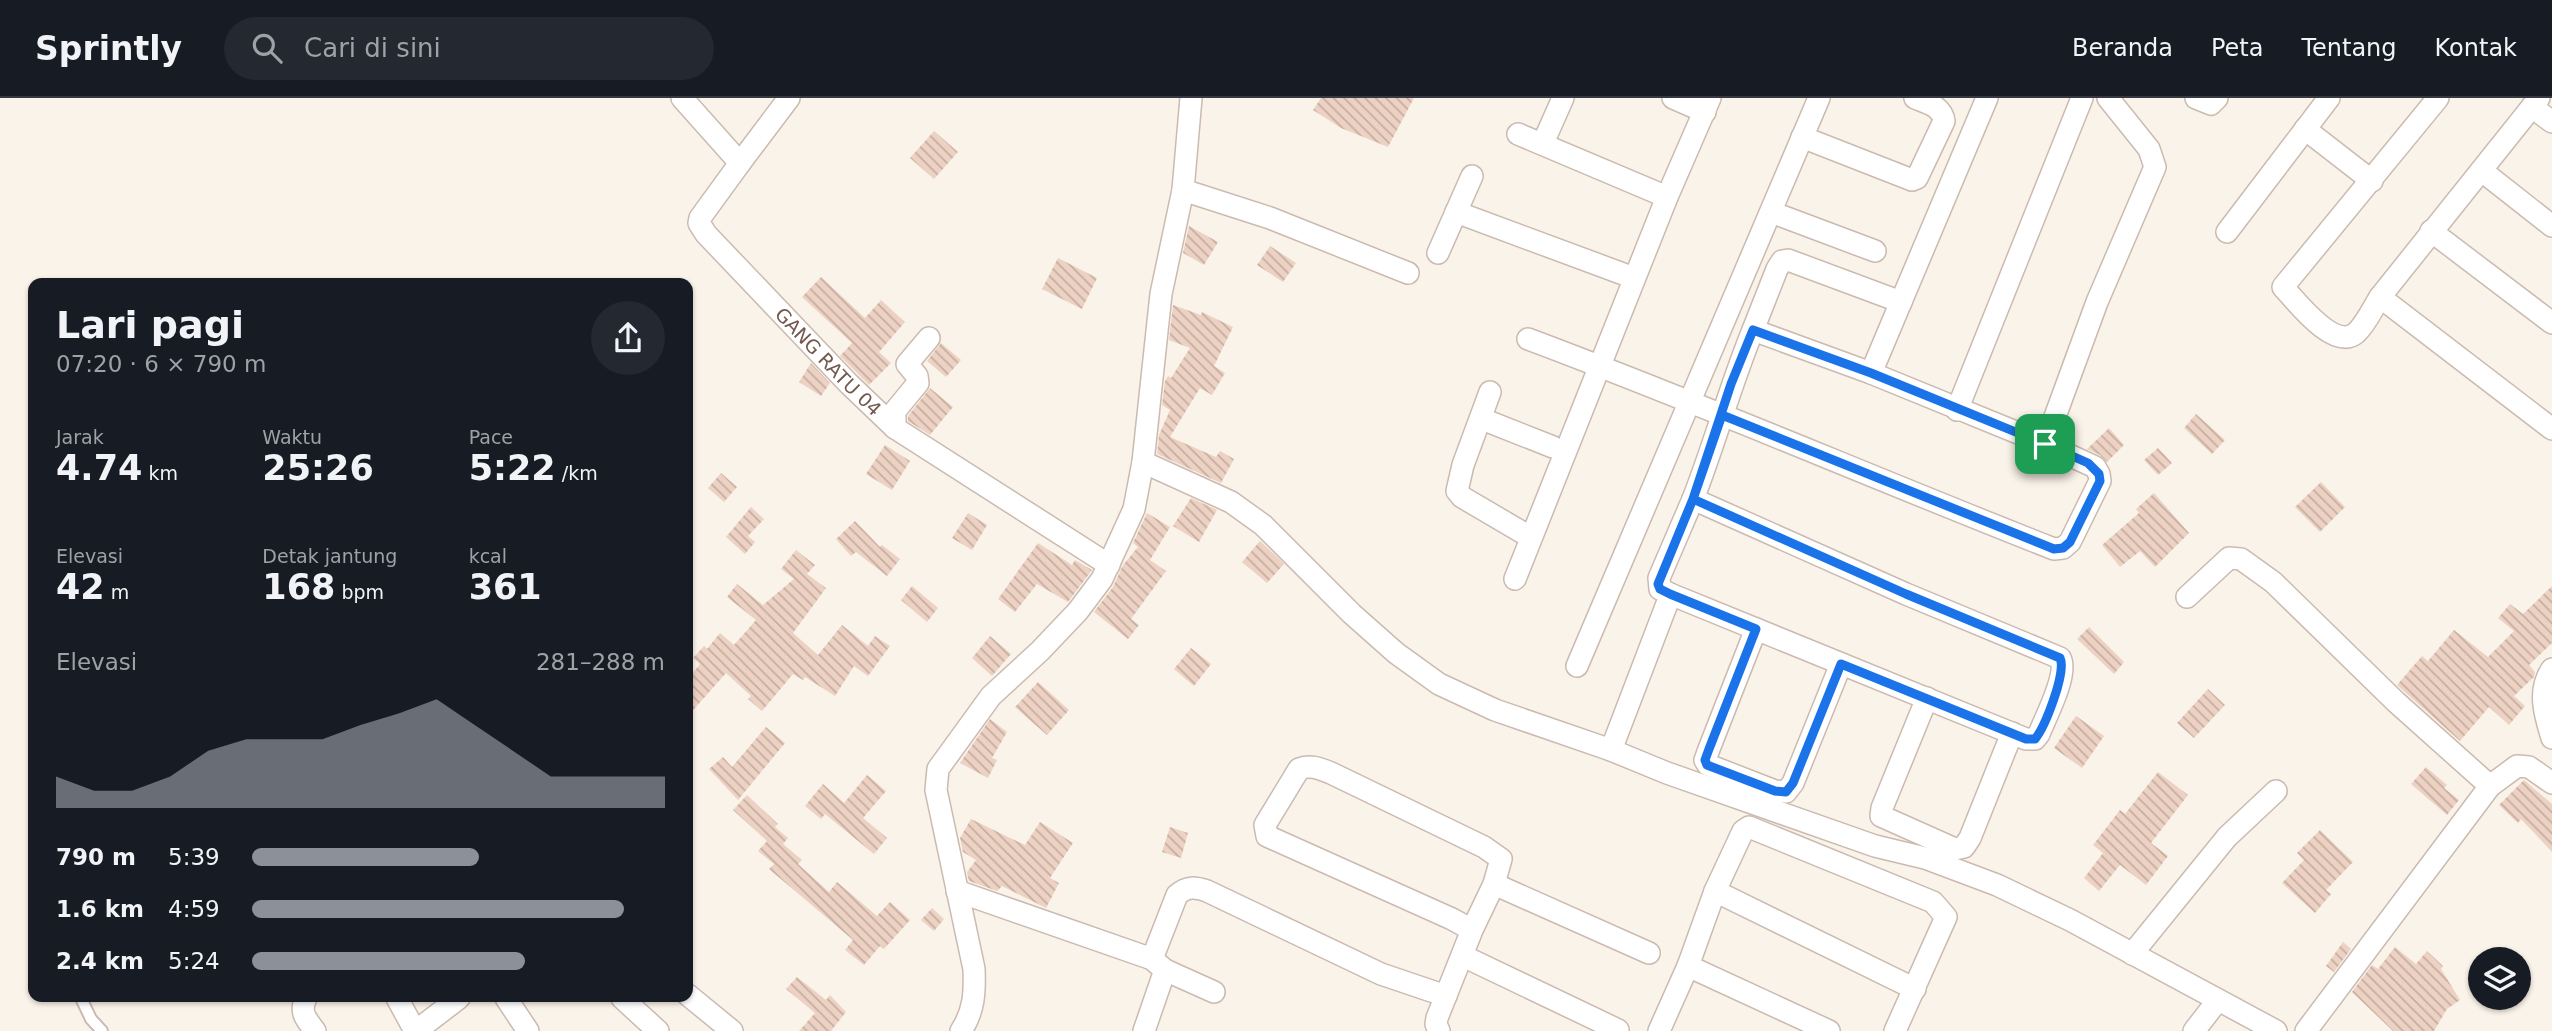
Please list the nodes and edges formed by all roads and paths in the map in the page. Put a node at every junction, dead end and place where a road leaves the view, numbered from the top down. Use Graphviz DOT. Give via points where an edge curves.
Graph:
graph roads {
  1 [pos="682,98"];
  2 [pos="789,98"];
  3 [pos="1191,98"];
  4 [pos="1563,98"];
  5 [pos="1673,98"];
  6 [pos="1819,98"];
  7 [pos="1915,98"];
  8 [pos="1987,98"];
  9 [pos="2082,98"];
  10 [pos="2108,98"];
  11 [pos="2196,98"];
  12 [pos="2217,98"];
  13 [pos="2329,98"];
  14 [pos="2438,98"];
  15 [pos="2536,102"];
  16 [pos="1708,105"];
  17 [pos="2552,122"];
  18 [pos="2305,128"];
  19 [pos="1518,134"];
  20 [pos="1802,137"];
  21 [pos="1543,143"];
  22 [pos="740,163"];
  23 [pos="2482,171"];
  24 [pos="1472,176"];
  25 [pos="2372,181"];
  26 [pos="1183,190"];
  27 [pos="1667,197"];
  28 [pos="1457,212"];
  29 [pos="1771,212"];
  30 [pos="2552,226"];
  31 [pos="2431,231"];
  32 [pos="2227,232"];
  33 [pos="1875,251"];
  34 [pos="1438,253"];
  35 [pos="1408,273"];
  36 [pos="1634,278"];
  37 [pos="2380,296"];
  38 [pos="1901,302"];
  39 [pos="2552,323"];
  40 [pos="1753,330"];
  41 [pos="929,338"];
  42 [pos="1528,339"];
  43 [pos="1601,366"];
  44 [pos="1871,373"];
  45 [pos="1490,392"];
  46 [pos="1688,401"];
  47 [pos="1957,410"];
  48 [pos="1722,415"];
  49 [pos="1482,419"];
  50 [pos="2550,423"];
  51 [pos="895,428"];
  52 [pos="2045,444"];
  53 [pos="1553,447"];
  54 [pos="1143,462"];
  55 [pos="1693,499"];
  56 [pos="1530,537"];
  57 [pos="1109,565"];
  58 [pos="1516,579"];
  59 [pos="1670,594"];
  60 [pos="2187,597"];
  61 [pos="1756,629"];
  62 [pos="1841,664"];
  63 [pos="1577,666"];
  64 [pos="2552,669"];
  65 [pos="1927,698"];
  66 [pos="2012,733"];
  67 [pos="2552,738"];
  68 [pos="1611,750"];
  69 [pos="2552,783"];
  70 [pos="2490,786"];
  71 [pos="2276,791"];
  72 [pos="1494,884"];
  73 [pos="957,891"];
  74 [pos="1715,891"];
  75 [pos="1472,930"];
  76 [pos="1649,953"];
  77 [pos="2132,954"];
  78 [pos="1464,956"];
  79 [pos="1158,965"];
  80 [pos="1688,966"];
  81 [pos="1915,989"];
  82 [pos="1214,992"];
  83 [pos="1446,996"];
  84 [pos="693,999"];
  85 [pos="2218,1000"];
  86 [pos="83,1002"];
  87 [pos="304,1002"];
  88 [pos="399,1002"];
  89 [pos="454,1002"];
  90 [pos="509,1002"];
  91 [pos="626,1002"];
  92 [pos="1618,1030"];
  93 [pos="102,1031"];
  94 [pos="316,1031"];
  95 [pos="416,1031"];
  96 [pos="528,1031"];
  97 [pos="658,1031"];
  98 [pos="732,1031"];
  99 [pos="961,1031"];
  100 [pos="1144,1031"];
  101 [pos="1439,1031"];
  102 [pos="1659,1031"];
  103 [pos="1829,1031"];
  104 [pos="1895,1031"];
  105 [pos="2194,1031"];
  106 [pos="2276,1031"];
  107 [pos="2306,1031"];
  1 -- 22 [label="street"];
  2 -- 22 [label="street"];
  3 -- 26 [label="street"];
  4 -- 21 [label="street"];
  5 -- 16 [label="street"];
  6 -- 20 [label="street"];
  7 -- 20 [label="street" via="1937,107 1944,121 1912,180"];
  8 -- 38 [label="street"];
  9 -- 47 [label="street"];
  10 -- 52 [label="street" via="2149,149 2155,167 2097,302"];
  11 -- 12 [label="street" via="2211,104"];
  13 -- 18 [label="street"];
  14 -- 25 [label="street"];
  15 -- 17 [label="street"];
  15 -- 23 [label="street"];
  16 -- 27 [label="street"];
  18 -- 25 [label="street"];
  18 -- 32 [label="street"];
  19 -- 21 [label="street"];
  20 -- 29 [label="street"];
  21 -- 27 [label="street"];
  22 -- 51 [label="street, GANG RATU 04" via="704,210 701,227"];
  23 -- 30 [label="street"];
  23 -- 31 [label="street"];
  24 -- 28 [label="street"];
  25 -- 37 [label="street" via="2283,287 2318,324 2338,337 2349,338 2358,331"];
  26 -- 35 [label="street" via="1270,218"];
  26 -- 54 [label="street" via="1161,294"];
  27 -- 36 [label="street"];
  28 -- 34 [label="street"];
  28 -- 36 [label="street"];
  29 -- 33 [label="street"];
  29 -- 46 [label="street"];
  31 -- 37 [label="street"];
  31 -- 39 [label="street"];
  36 -- 43 [label="street"];
  37 -- 50 [label="street"];
  38 -- 40 [label="street" via="1782,261"];
  38 -- 44 [label="street"];
  40 -- 44 [label="street"];
  40 -- 48 [label="street"];
  41 -- 51 [label="street" via="908,364 918,383 895,411"];
  42 -- 43 [label="street"];
  43 -- 46 [label="street"];
  43 -- 56 [label="street"];
  44 -- 47 [label="street"];
  45 -- 49 [label="street"];
  46 -- 48 [label="street"];
  46 -- 63 [label="street"];
  47 -- 52 [label="street"];
  48 -- 52 [label="street" via="2054,549 2063,548 2100,481 2099,474 2088,463"];
  48 -- 55 [label="street"];
  49 -- 53 [label="street"];
  49 -- 56 [label="street" via="1457,491"];
  51 -- 57 [label="street, GANG RATU 04"];
  54 -- 57 [label="street" via="1134,509"];
  54 -- 68 [label="street" via="1231,502 1263,524 1387,645 1439,684 1495,710"];
  55 -- 59 [label="street" via="1659,578 1660,589"];
  55 -- 66 [label="street" via="2060,658 2059,684 2039,734 2026,739"];
  56 -- 58 [label="street"];
  57 -- 73 [label="street" via="1078,611 992,696 938,769 936,790"];
  59 -- 61 [label="street"];
  59 -- 68 [label="street"];
  60 -- 70 [label="street" via="2229,558 2241,559 2273,582"];
  61 -- 62 [label="street"];
  61 -- 62 [label="street" via="1705,760 1707,765 1786,792"];
  62 -- 65 [label="street"];
  64 -- 67 [label="street" via="2543,699"];
  65 -- 66 [label="street"];
  65 -- 66 [label="street" via="1881,816 1955,849 1965,847 1970,838"];
  68 -- 77 [label="street" via="1811,824 1997,885"];
  69 -- 70 [label="street" via="2529,767 2516,766"];
  70 -- 107 [label="street"];
  71 -- 77 [label="street" via="2227,837"];
  72 -- 75 [label="street"];
  72 -- 75 [label="street" via="1501,859 1494,853 1313,767 1299,769 1265,825 1267,836"];
  72 -- 76 [label="street"];
  73 -- 79 [label="street"];
  73 -- 99 [label="street" via="975,991 971,1014"];
  74 -- 80 [label="street"];
  74 -- 81 [label="street"];
  74 -- 81 [label="street" via="1749,827 1933,902 1946,917"];
  75 -- 78 [label="street"];
  77 -- 85 [label="street"];
  78 -- 83 [label="street"];
  78 -- 92 [label="street"];
  79 -- 82 [label="street"];
  79 -- 83 [label="street" via="1177,895 1194,887 1381,974"];
  79 -- 100 [label="street"];
  80 -- 102 [label="street"];
  80 -- 103 [label="street"];
  81 -- 104 [label="street"];
  83 -- 101 [label="street" via="1436,1024"];
  84 -- 98 [label="street"];
  85 -- 105 [label="street"];
  85 -- 106 [label="street"];
  86 -- 93 [label="lane"];
  87 -- 94 [label="street" via="302,1013"];
  88 -- 95 [label="street"];
  89 -- 95 [label="street"];
  90 -- 96 [label="street"];
  91 -- 97 [label="street"];
}
